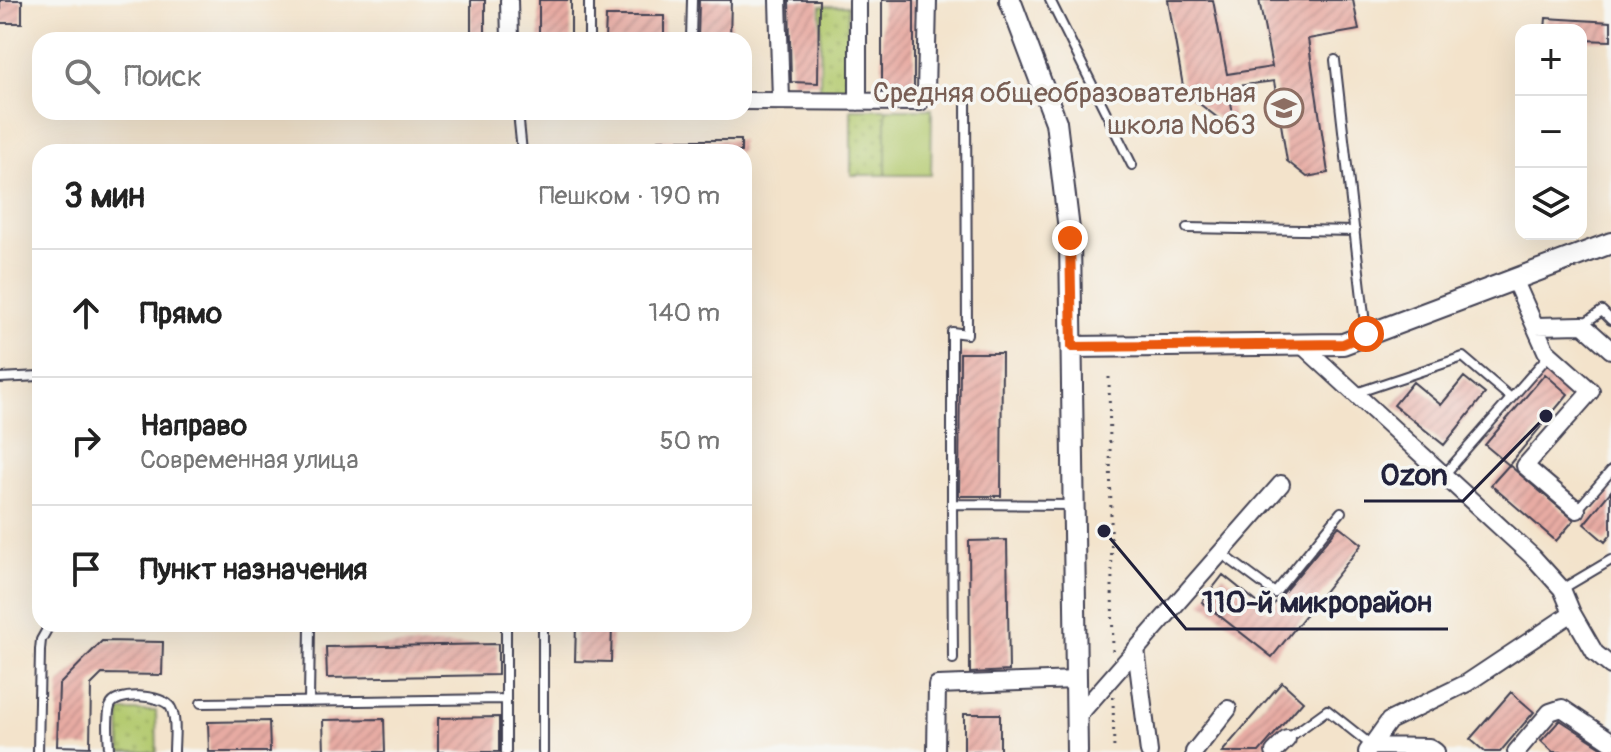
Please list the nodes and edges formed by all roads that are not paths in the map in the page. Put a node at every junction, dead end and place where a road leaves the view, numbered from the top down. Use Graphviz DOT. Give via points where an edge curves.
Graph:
graph roads {
  1 [pos="509,0"];
  2 [pos="589,0"];
  3 [pos="692,0"];
  4 [pos="778,0"];
  5 [pos="858,0"];
  6 [pos="928,0"];
  7 [pos="1010,0"];
  8 [pos="1050,0"];
  9 [pos="510,32"];
  10 [pos="589,32"];
  11 [pos="691,32"];
  12 [pos="1335,60"];
  13 [pos="966,97"];
  14 [pos="752,101"];
  15 [pos="781,101"];
  16 [pos="858,102"];
  17 [pos="519,120"];
  18 [pos="521,144"];
  19 [pos="1132,165"];
  20 [pos="1187,228"];
  21 [pos="1355,231"];
  22 [pos="1611,243"];
  23 [pos="1514,279"];
  24 [pos="1611,305"];
  25 [pos="1602,311"];
  26 [pos="1611,320"];
  27 [pos="1583,325"];
  28 [pos="1535,326"];
  29 [pos="1366,334"];
  30 [pos="1301,344"];
  31 [pos="1072,347"];
  32 [pos="1611,350"];
  33 [pos="1550,354"];
  34 [pos="32,376"];
  35 [pos="0,378"];
  36 [pos="1355,393"];
  37 [pos="1511,398"];
  38 [pos="1611,471"];
  39 [pos="1444,475"];
  40 [pos="1281,484"];
  41 [pos="952,504"];
  42 [pos="1075,505"];
  43 [pos="1577,510"];
  44 [pos="1341,512"];
  45 [pos="1221,552"];
  46 [pos="1611,560"];
  47 [pos="1562,589"];
  48 [pos="1572,613"];
  49 [pos="46,632"];
  50 [pos="310,632"];
  51 [pos="506,632"];
  52 [pos="543,632"];
  53 [pos="1136,649"];
  54 [pos="953,659"];
  55 [pos="1611,666"];
  56 [pos="1076,680"];
  57 [pos="506,699"];
  58 [pos="309,702"];
  59 [pos="201,703"];
  60 [pos="1228,709"];
  61 [pos="1077,717"];
  62 [pos="1287,739"];
  63 [pos="1611,741"];
  64 [pos="1369,749"];
  65 [pos="38,752"];
  66 [pos="109,752"];
  67 [pos="174,752"];
  68 [pos="506,752"];
  69 [pos="543,752"];
  70 [pos="936,752"];
  71 [pos="1077,752"];
  72 [pos="1149,752"];
  73 [pos="1194,752"];
  74 [pos="1274,752"];
  75 [pos="1436,752"];
  76 [pos="1516,752"];
  1 -- 9 [label="street"];
  2 -- 10 [label="lane"];
  3 -- 11 [label="lane"];
  4 -- 15 [label="street"];
  5 -- 16 [label="street"];
  6 -- 16 [label="street" via="924,99"];
  7 -- 31 [label="street" via="1056,122 1070,238"];
  8 -- 19 [label="lane"];
  12 -- 21 [label="lane"];
  13 -- 41 [label="lane" via="967,334 952,332"];
  14 -- 15 [label="street"];
  15 -- 16 [label="street"];
  17 -- 18 [label="lane"];
  20 -- 21 [label="lane"];
  21 -- 29 [label="lane"];
  22 -- 23 [label="street"];
  23 -- 28 [label="street"];
  23 -- 29 [label="street"];
  24 -- 25 [label="lane"];
  25 -- 26 [label="lane"];
  25 -- 27 [label="lane"];
  27 -- 28 [label="street"];
  27 -- 32 [label="street"];
  28 -- 33 [label="street"];
  29 -- 30 [label="street" via="1343,344"];
  30 -- 31 [label="street"];
  30 -- 36 [label="street"];
  31 -- 42 [label="street"];
  33 -- 37 [label="lane"];
  33 -- 43 [label="street" via="1591,391 1525,466"];
  34 -- 35 [label="lane"];
  36 -- 37 [label="lane" via="1463,357"];
  36 -- 39 [label="street"];
  37 -- 39 [label="lane"];
  38 -- 43 [label="lane"];
  39 -- 47 [label="street"];
  40 -- 45 [label="street"];
  41 -- 42 [label="lane"];
  41 -- 54 [label="lane"];
  42 -- 56 [label="street"];
  44 -- 45 [label="lane" via="1275,593"];
  45 -- 53 [label="street"];
  46 -- 47 [label="lane"];
  47 -- 48 [label="street"];
  48 -- 55 [label="street" via="1595,653"];
  48 -- 64 [label="street" via="1467,683 1389,721"];
  49 -- 65 [label="lane" via="40,650"];
  50 -- 58 [label="lane"];
  51 -- 57 [label="lane"];
  52 -- 69 [label="lane"];
  53 -- 61 [label="street"];
  53 -- 72 [label="street"];
  56 -- 61 [label="street"];
  56 -- 70 [label="street" via="937,685"];
  57 -- 58 [label="lane"];
  57 -- 68 [label="lane"];
  58 -- 59 [label="lane"];
  60 -- 73 [label="street"];
  61 -- 71 [label="street"];
  62 -- 64 [label="lane" via="1327,710"];
  62 -- 74 [label="street"];
  63 -- 76 [label="street" via="1562,708 1550,712"];
  64 -- 75 [label="street" via="1429,747"];
  66 -- 67 [label="lane" via="110,708 121,697 159,698 170,705"];
}
